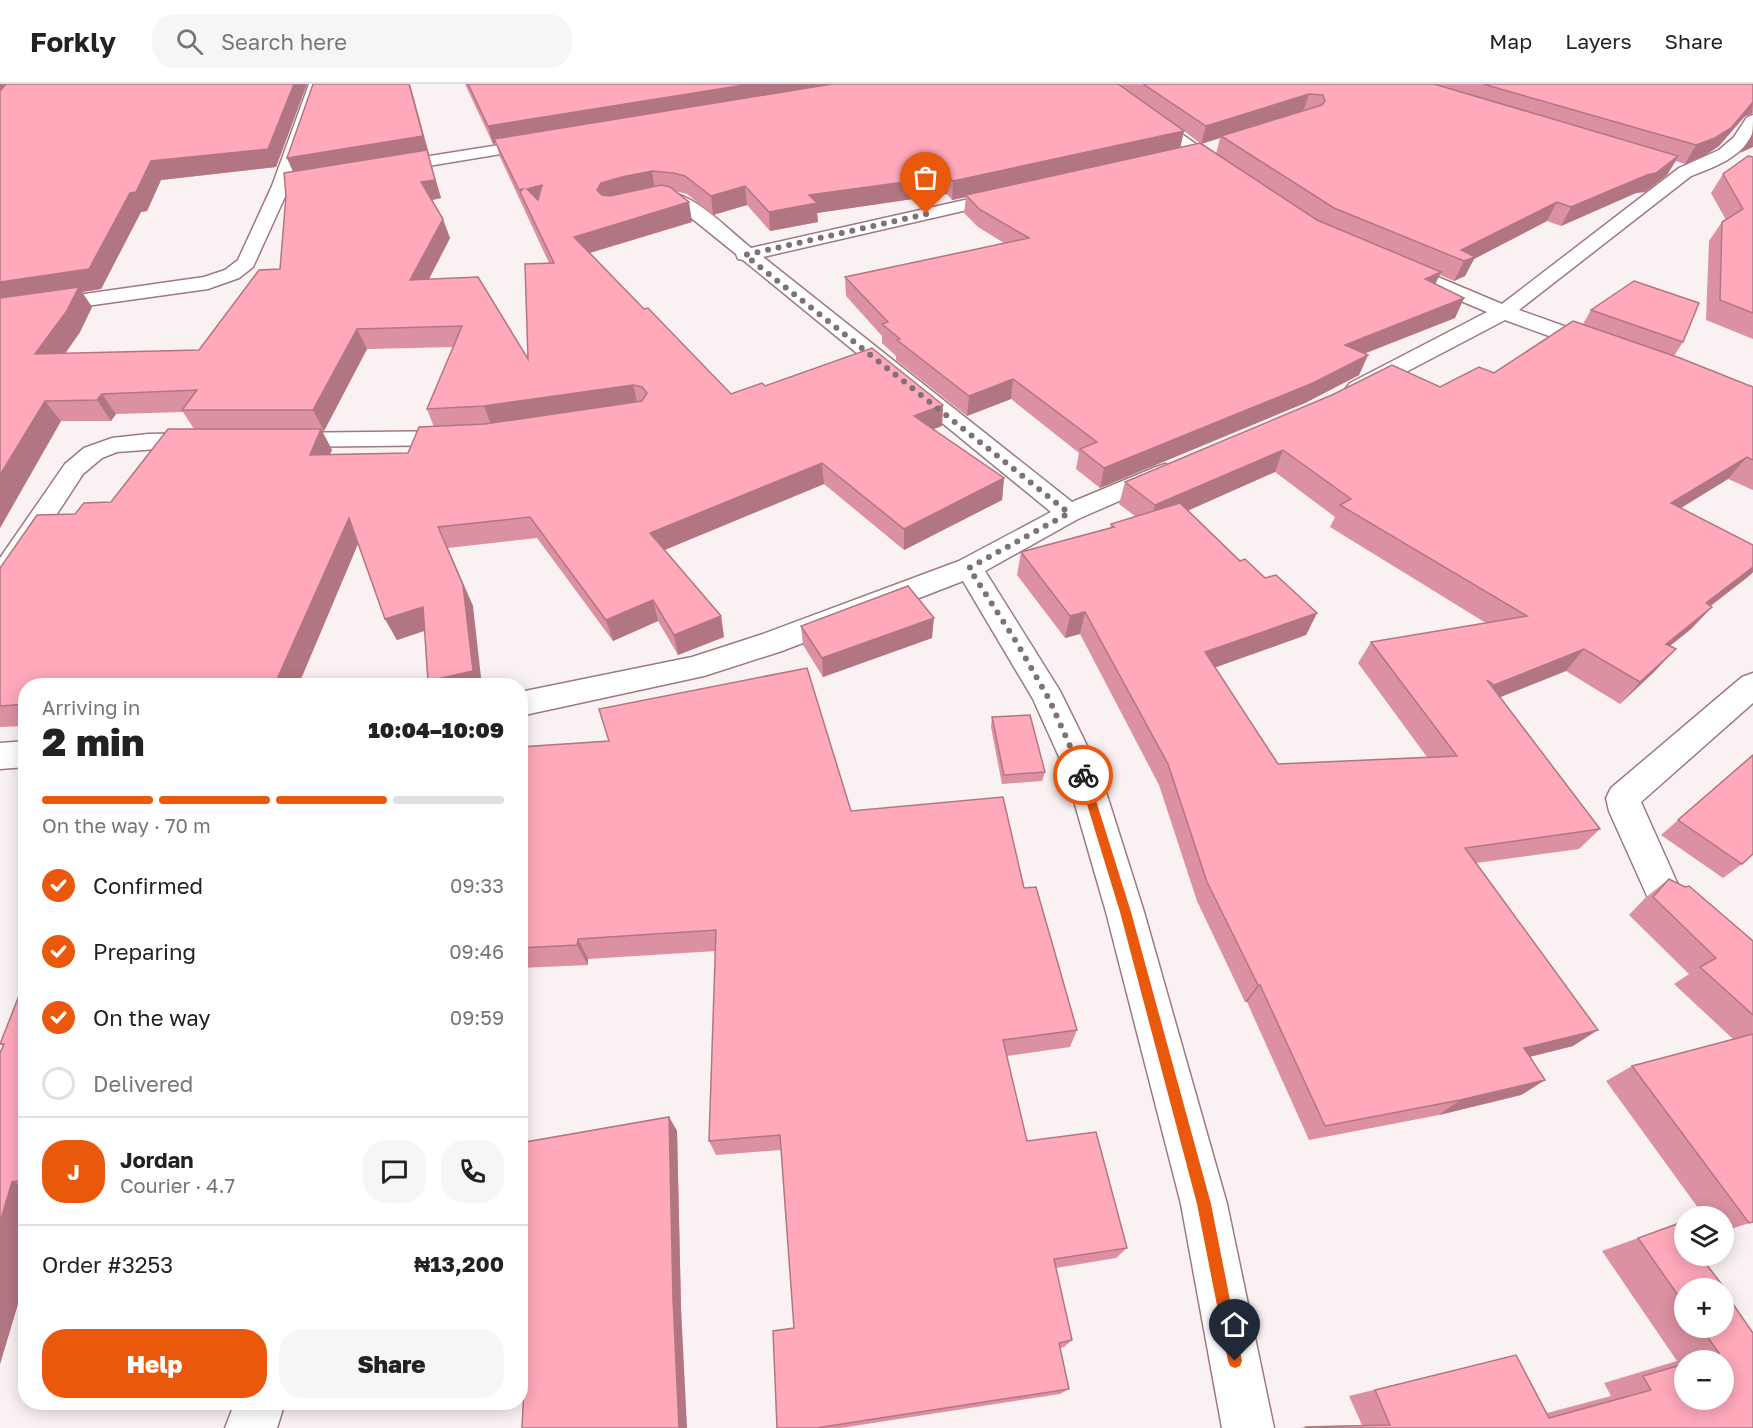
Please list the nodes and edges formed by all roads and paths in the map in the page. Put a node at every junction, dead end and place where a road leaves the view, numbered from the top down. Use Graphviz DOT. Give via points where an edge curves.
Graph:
graph roads {
  1 [pos="316,84"];
  2 [pos="1101,84"];
  3 [pos="1753,120"];
  4 [pos="560,140"];
  5 [pos="1224,146"];
  6 [pos="1198,152"];
  7 [pos="1175,158"];
  8 [pos="1716,162"];
  9 [pos="1662,165"];
  10 [pos="1734,166"];
  11 [pos="374,170"];
  12 [pos="1685,172"];
  13 [pos="351,174"];
  14 [pos="1244,184"];
  15 [pos="281,186"];
  16 [pos="1024,192"];
  17 [pos="631,202"];
  18 [pos="745,255"];
  19 [pos="1373,256"];
  20 [pos="0,312"];
  21 [pos="1504,312"];
  22 [pos="1623,355"];
  23 [pos="1335,399"];
  24 [pos="481,437"];
  25 [pos="1186,464"];
  26 [pos="1069,513"];
  27 [pos="969,568"];
  28 [pos="0,579"];
  29 [pos="1753,685"];
  30 [pos="528,702"];
  31 [pos="18,754"];
  32 [pos="0,756"];
  33 [pos="1661,887"];
  34 [pos="257,1410"];
  35 [pos="251,1428"];
  36 [pos="1248,1428"];
  1 -- 15 [label="street"];
  2 -- 6 [label="street"];
  3 -- 8 [label="street" via="1739,141"];
  4 -- 11 [label="street"];
  5 -- 6 [label="street"];
  6 -- 7 [label="street"];
  6 -- 14 [label="street"];
  8 -- 10 [label="street"];
  8 -- 12 [label="street"];
  9 -- 12 [label="street"];
  12 -- 21 [label="street"];
  13 -- 15 [label="street"];
  15 -- 20 [label="street" via="246,263 232,274 208,283"];
  16 -- 18 [label="street"];
  17 -- 18 [label="street" via="651,196 680,200"];
  18 -- 26 [label="street"];
  19 -- 21 [label="street"];
  21 -- 22 [label="street"];
  21 -- 23 [label="street"];
  24 -- 28 [label="street" via="148,441 112,445 93,453 74,469"];
  25 -- 26 [label="street"];
  26 -- 27 [label="street"];
  27 -- 30 [label="street" via="771,643 693,668"];
  27 -- 36 [label="street" via="1044,690 1082,770 1204,1204"];
  29 -- 33 [label="street" via="1623,798"];
  31 -- 32 [label="street"];
  34 -- 35 [label="street"];
}
